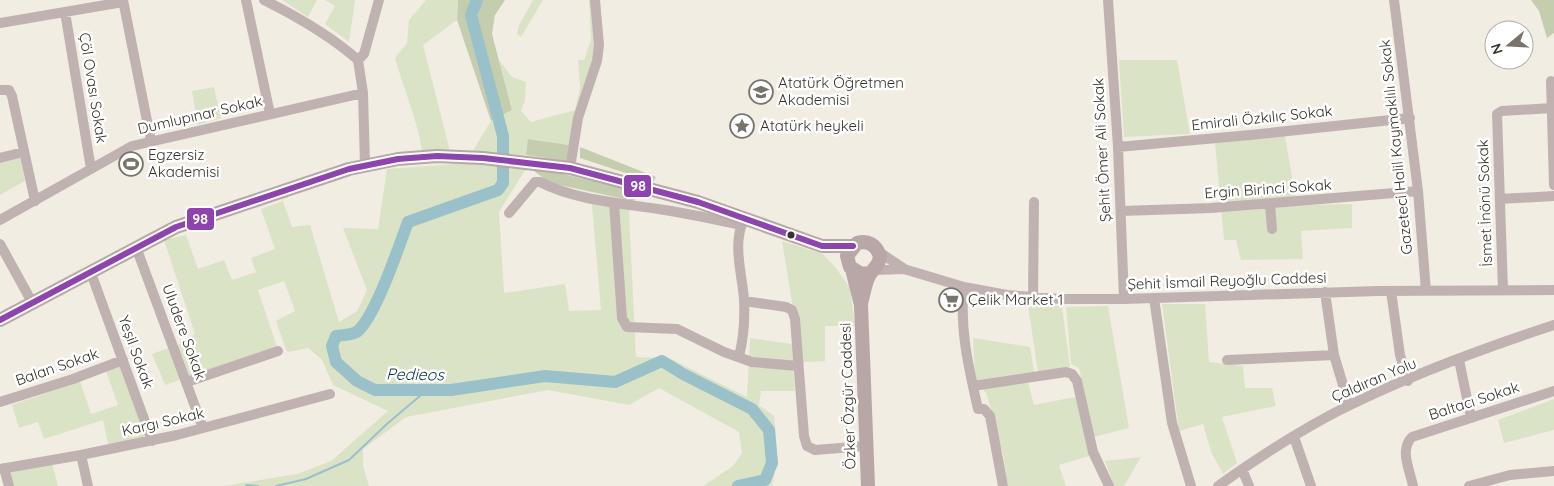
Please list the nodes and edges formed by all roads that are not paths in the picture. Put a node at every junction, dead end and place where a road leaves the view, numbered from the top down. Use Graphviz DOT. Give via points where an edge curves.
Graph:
graph roads {
  1 [pos="246,0"];
  2 [pos="264,0"];
  3 [pos="379,0"];
  4 [pos="595,0"];
  5 [pos="1108,0"];
  6 [pos="1394,0"];
  7 [pos="123,1"];
  8 [pos="65,12"];
  9 [pos="0,24"];
  10 [pos="358,60"];
  11 [pos="1551,81"];
  12 [pos="0,90"];
  13 [pos="363,93"];
  14 [pos="1552,108"];
  15 [pos="270,114"];
  16 [pos="1410,118"];
  17 [pos="151,141"];
  18 [pos="1118,147"];
  19 [pos="24,152"];
  20 [pos="0,158"];
  21 [pos="523,162"];
  22 [pos="365,164"];
  23 [pos="570,168"];
  24 [pos="91,169"];
  25 [pos="535,182"];
  26 [pos="1554,185"];
  27 [pos="1418,191"];
  28 [pos="1554,196"];
  29 [pos="1500,198"];
  30 [pos="35,201"];
  31 [pos="1034,202"];
  32 [pos="614,203"];
  33 [pos="1270,204"];
  34 [pos="1121,211"];
  35 [pos="509,213"];
  36 [pos="0,220"];
  37 [pos="742,222"];
  38 [pos="1272,230"];
  39 [pos="822,246"];
  40 [pos="853,246"];
  41 [pos="136,247"];
  42 [pos="2,251"];
  43 [pos="879,252"];
  44 [pos="851,268"];
  45 [pos="904,269"];
  46 [pos="873,271"];
  47 [pos="92,273"];
  48 [pos="964,287"];
  49 [pos="1503,290"];
  50 [pos="1554,290"];
  51 [pos="1391,291"];
  52 [pos="1426,291"];
  53 [pos="1325,292"];
  54 [pos="1033,298"];
  55 [pos="1154,298"];
  56 [pos="1124,299"];
  57 [pos="744,301"];
  58 [pos="33,304"];
  59 [pos="861,305"];
  60 [pos="0,320"];
  61 [pos="1554,325"];
  62 [pos="278,351"];
  63 [pos="1334,355"];
  64 [pos="739,356"];
  65 [pos="123,360"];
  66 [pos="1227,360"];
  67 [pos="1459,360"];
  68 [pos="798,366"];
  69 [pos="1408,381"];
  70 [pos="187,382"];
  71 [pos="973,386"];
  72 [pos="1554,391"];
  73 [pos="330,394"];
  74 [pos="0,402"];
  75 [pos="1349,405"];
  76 [pos="1471,418"];
  77 [pos="203,428"];
  78 [pos="1294,437"];
  79 [pos="152,441"];
  80 [pos="865,446"];
  81 [pos="81,455"];
  82 [pos="2,468"];
  83 [pos="1242,469"];
  84 [pos="1554,471"];
  85 [pos="9,486"];
  86 [pos="88,486"];
  87 [pos="868,486"];
  88 [pos="1003,486"];
  89 [pos="1108,486"];
  90 [pos="1191,486"];
  91 [pos="1218,486"];
  92 [pos="1249,486"];
  93 [pos="1311,486"];
  94 [pos="1414,486"];
  95 [pos="1469,486"];
  1 -- 15 [label="street"];
  2 -- 10 [label="street" via="347,49"];
  3 -- 10 [label="street" via="364,54"];
  4 -- 23 [label="street" via="599,44 578,118"];
  5 -- 18 [label="street, Şehit Ömer Ali Sokak"];
  6 -- 16 [label="street, Gazeteci Halil Kaymaklılı Sokak"];
  7 -- 8 [label="street"];
  7 -- 17 [label="street"];
  8 -- 9 [label="street"];
  8 -- 24 [label="street, Çöl Ovası Sokak"];
  10 -- 13 [label="street"];
  11 -- 14 [label="street"];
  12 -- 19 [label="street" via="8,90 12,96"];
  13 -- 15 [label="street, Dumlupınar Sokak"];
  13 -- 22 [label="street"];
  14 -- 26 [label="street"];
  14 -- 29 [label="street, İsmet İnönü Sokak" via="1502,110 1497,114"];
  15 -- 17 [label="street, Dumlupınar Sokak"];
  16 -- 18 [label="street, Emirali Özkılıç Sokak"];
  16 -- 27 [label="street, Gazeteci Halil Kaymaklılı Sokak"];
  17 -- 24 [label="street, Dumlupınar Sokak" via="132,146"];
  18 -- 34 [label="street, Şehit Ömer Ali Sokak"];
  19 -- 20 [label="street"];
  19 -- 30 [label="street"];
  21 -- 22 [label="main road" via="437,156"];
  21 -- 23 [label="main road"];
  21 -- 25 [label="street"];
  22 -- 41 [label="main road" via="176,227"];
  23 -- 37 [label="main road" via="665,192"];
  24 -- 30 [label="street, Dumlupınar Sokak"];
  25 -- 32 [label="street"];
  25 -- 35 [label="street"];
  27 -- 33 [label="street, Ergin Birinci Sokak"];
  27 -- 52 [label="street, Gazeteci Halil Kaymaklılı Sokak"];
  28 -- 29 [label="street"];
  29 -- 49 [label="street, İsmet İnönü Sokak"];
  30 -- 36 [label="street, Dumlupınar Sokak"];
  31 -- 54 [label="street"];
  32 -- 37 [label="street"];
  32 -- 64 [label="street" via="622,318 627,327 677,329"];
  33 -- 34 [label="street, Ergin Birinci Sokak"];
  33 -- 38 [label="street"];
  34 -- 56 [label="street, Şehit Ömer Ali Sokak"];
  37 -- 39 [label="main road"];
  37 -- 57 [label="street" via="738,232"];
  39 -- 40 [label="main road"];
  39 -- 44 [label="main road"];
  40 -- 43 [label="main road" via="868,242"];
  40 -- 44 [label="main road" via="847,256"];
  41 -- 47 [label="main road"];
  41 -- 70 [label="street, Uludere Sokak"];
  42 -- 58 [label="street"];
  43 -- 45 [label="street, Şehit İsmail Reyoğlu Caddesi"];
  43 -- 46 [label="main road" via="880,262"];
  44 -- 46 [label="main road" via="861,274"];
  44 -- 59 [label="main road, Özker Özgür Caddesi"];
  45 -- 46 [label="street, Şehit İsmail Reyoğlu Caddesi"];
  45 -- 48 [label="street, Şehit İsmail Reyoğlu Caddesi"];
  46 -- 59 [label="main road, Özker Özgür Caddesi"];
  47 -- 58 [label="main road"];
  47 -- 65 [label="street, Yeşil Sokak"];
  48 -- 54 [label="street, Şehit İsmail Reyoğlu Caddesi"];
  48 -- 71 [label="street" via="963,324"];
  49 -- 50 [label="street, Şehit İsmail Reyoğlu Caddesi"];
  49 -- 52 [label="street, Şehit İsmail Reyoğlu Caddesi"];
  51 -- 52 [label="street, Şehit İsmail Reyoğlu Caddesi"];
  51 -- 53 [label="street, Şehit İsmail Reyoğlu Caddesi"];
  51 -- 69 [label="street" via="1400,355"];
  53 -- 55 [label="street, Şehit İsmail Reyoğlu Caddesi"];
  53 -- 63 [label="street"];
  54 -- 56 [label="street, Şehit İsmail Reyoğlu Caddesi"];
  55 -- 56 [label="street, Şehit İsmail Reyoğlu Caddesi"];
  55 -- 90 [label="street" via="1172,423"];
  57 -- 64 [label="street" via="744,336"];
  57 -- 68 [label="street" via="792,310"];
  58 -- 60 [label="main road"];
  59 -- 80 [label="main road, Özker Özgür Caddesi"];
  61 -- 67 [label="street, Çaldıran Yolu"];
  62 -- 70 [label="street"];
  63 -- 66 [label="street"];
  63 -- 75 [label="street"];
  64 -- 68 [label="street" via="752,362"];
  65 -- 74 [label="street, Balan Sokak"];
  65 -- 79 [label="street, Yeşil Sokak"];
  67 -- 69 [label="street, Çaldıran Yolu"];
  67 -- 76 [label="street"];
  68 -- 80 [label="street" via="807,446 815,450"];
  69 -- 75 [label="street, Çaldıran Yolu"];
  70 -- 77 [label="street, Uludere Sokak"];
  71 -- 88 [label="street" via="978,409 984,409 990,416"];
  71 -- 89 [label="street" via="1066,372 1072,374 1077,381 1093,452"];
  72 -- 76 [label="street, Baltacı Sokak"];
  73 -- 77 [label="street, Kargı Sokak"];
  75 -- 78 [label="street, Çaldıran Yolu"];
  76 -- 94 [label="street, Baltacı Sokak" via="1412,437 1406,443"];
  77 -- 79 [label="street, Kargı Sokak"];
  78 -- 83 [label="street, Çaldıran Yolu"];
  78 -- 93 [label="street"];
  79 -- 81 [label="street, Kargı Sokak"];
  80 -- 87 [label="main road, Özker Özgür Caddesi"];
  81 -- 82 [label="street, Kargı Sokak"];
  81 -- 86 [label="street"];
  82 -- 85 [label="street"];
  83 -- 91 [label="street, Çaldıran Yolu"];
  83 -- 92 [label="street"];
  84 -- 95 [label="street" via="1510,475"];
}
